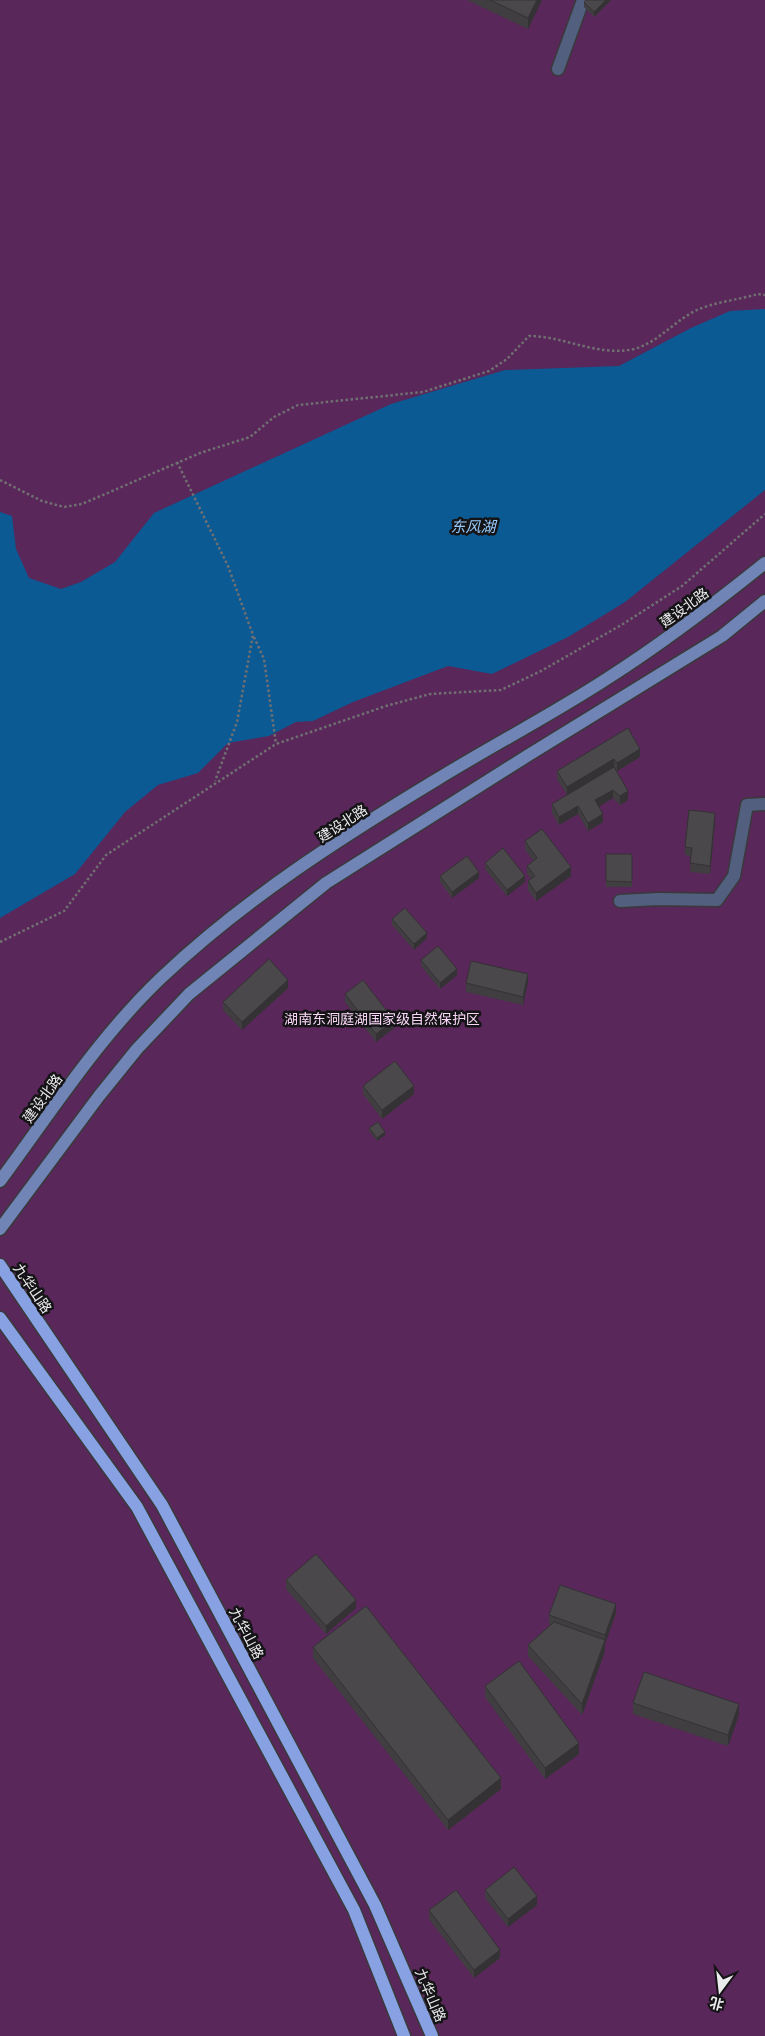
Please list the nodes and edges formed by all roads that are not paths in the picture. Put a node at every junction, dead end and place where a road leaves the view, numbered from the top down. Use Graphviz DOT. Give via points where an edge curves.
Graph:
graph roads {
  1 [pos="583,0"];
  2 [pos="558,69"];
  3 [pos="765,563"];
  4 [pos="765,601"];
  5 [pos="765,804"];
  6 [pos="620,902"];
  7 [pos="0,1181"];
  8 [pos="0,1229"];
  9 [pos="0,1265"];
  10 [pos="0,1318"];
  11 [pos="404,2036"];
  12 [pos="432,2036"];
  1 -- 2 [label="street"];
  3 -- 7 [label="main road, 建设北路" via="702,614 608,679 435,780 250,902 161,978 118,1025"];
  4 -- 8 [label="main road" via="722,636 326,883 196,988 137,1049 104,1089"];
  5 -- 6 [label="street" via="747,805 734,876 717,900 658,898"];
  9 -- 12 [label="main road, 九华山路" via="162,1505 375,1905"];
  10 -- 11 [label="main road" via="137,1507 354,1910"];
}
